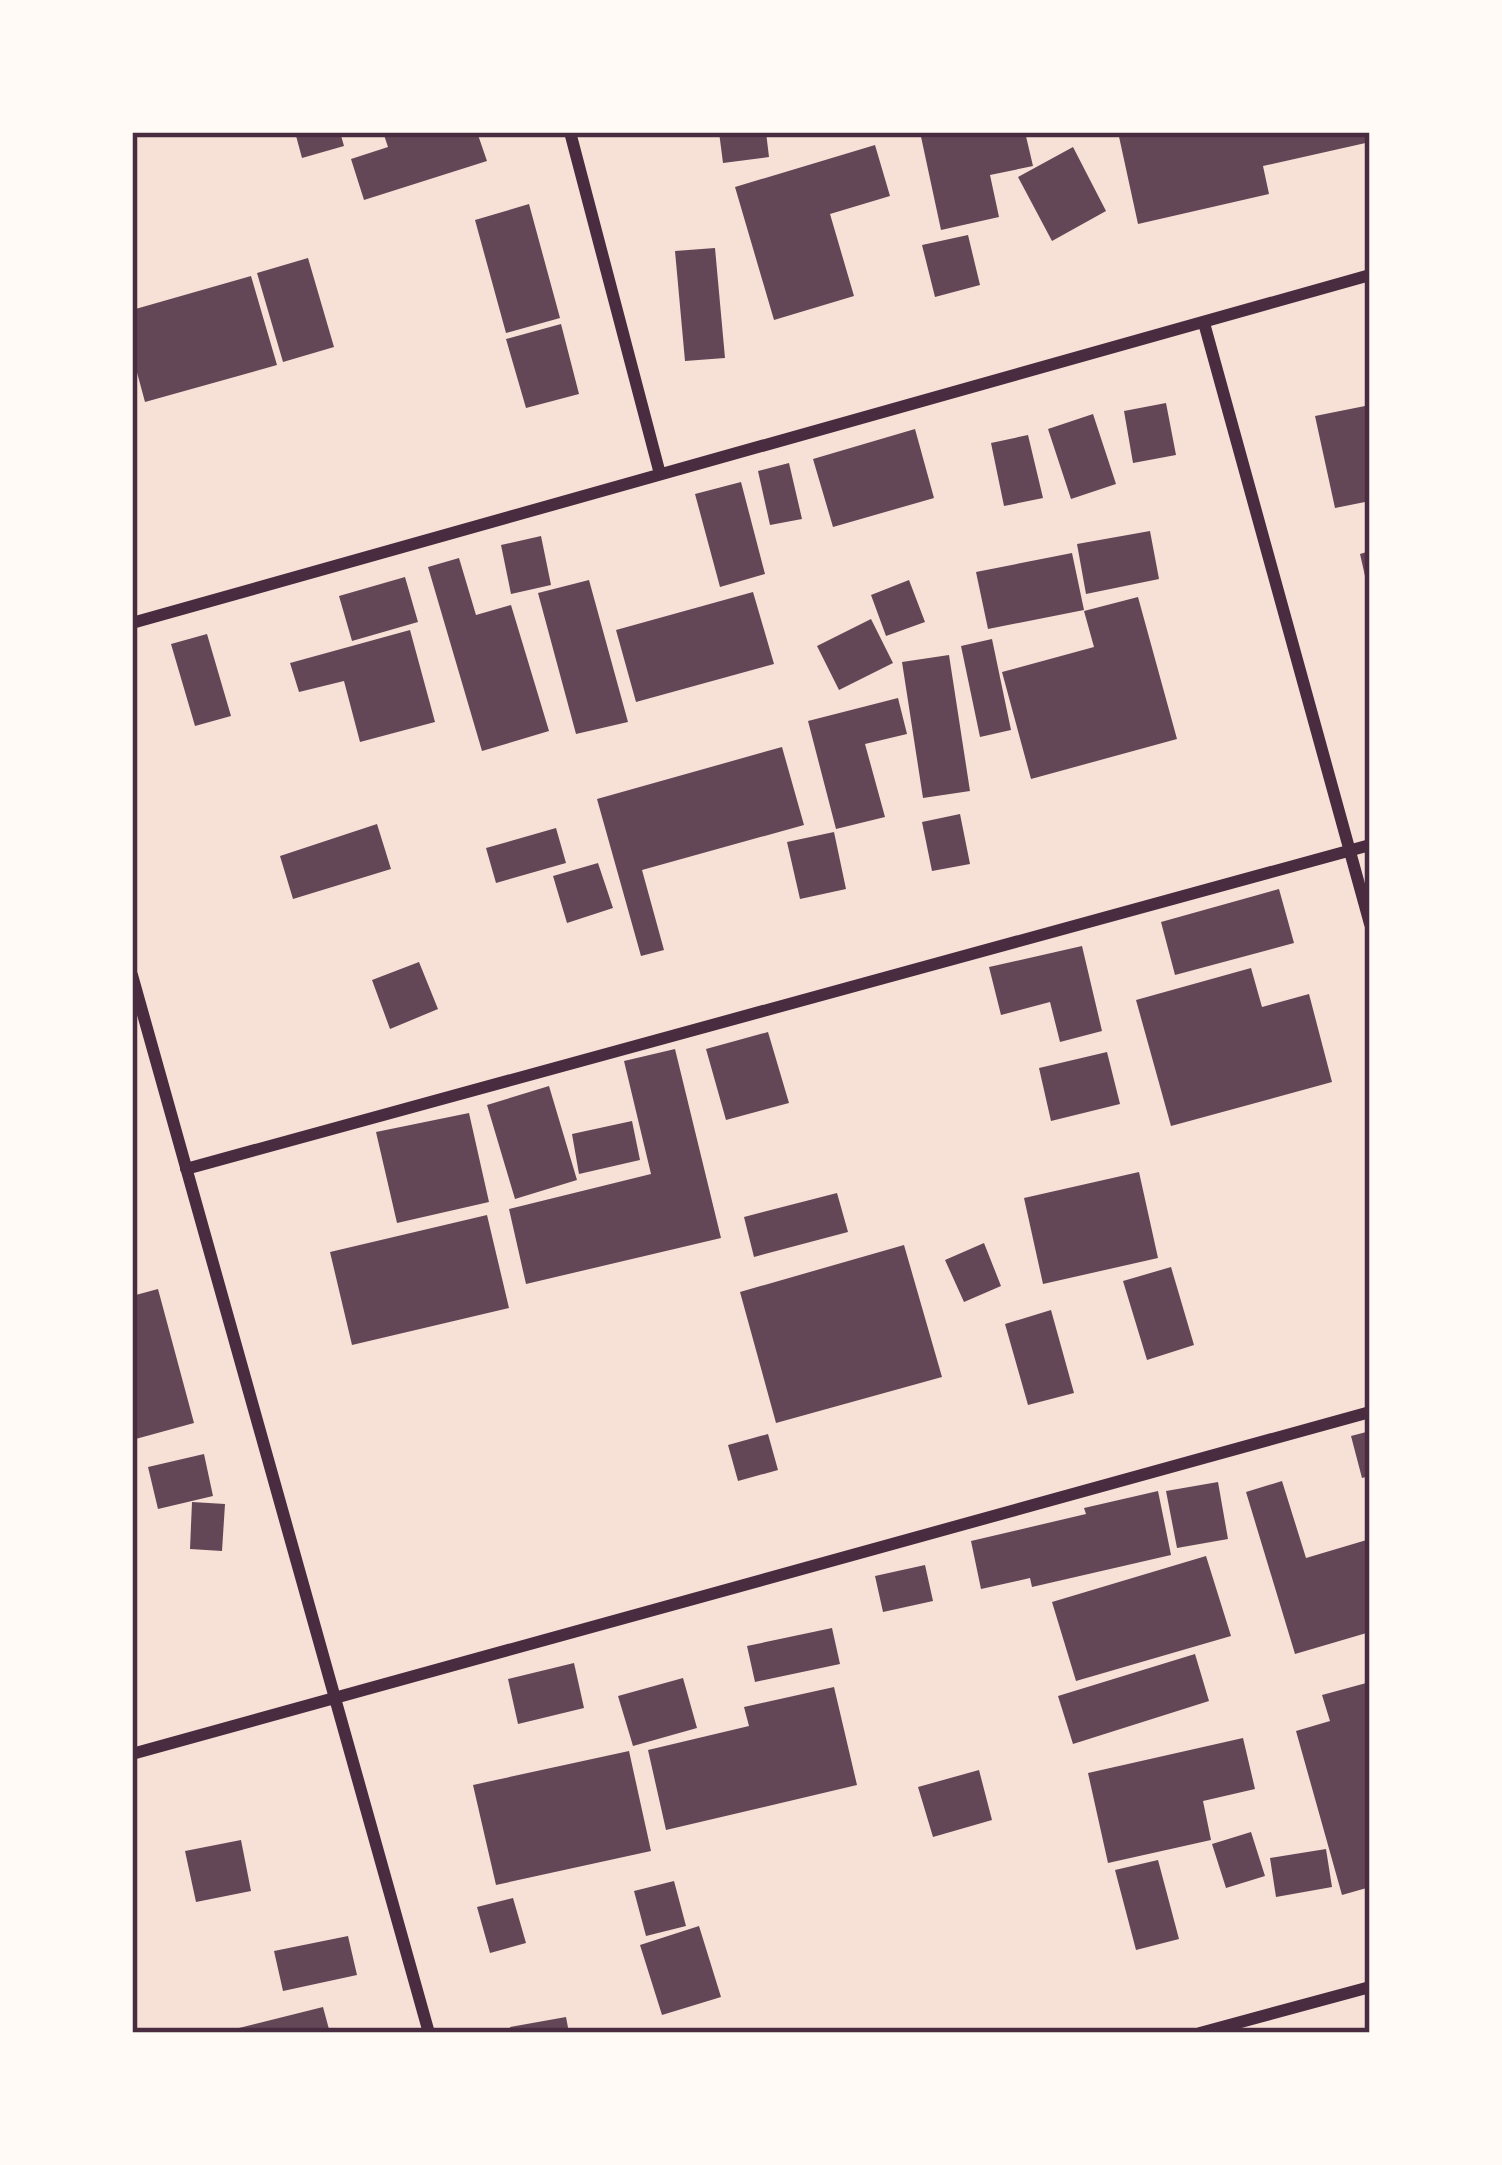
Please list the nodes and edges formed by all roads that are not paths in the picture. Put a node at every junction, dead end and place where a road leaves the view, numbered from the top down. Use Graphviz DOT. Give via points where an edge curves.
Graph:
graph roads {
  1 [pos="570,132"];
  2 [pos="1370,275"];
  3 [pos="1204,323"];
  4 [pos="660,474"];
  5 [pos="132,623"];
  6 [pos="1370,844"];
  7 [pos="1348,851"];
  8 [pos="1370,924"];
  9 [pos="132,975"];
  10 [pos="186,1169"];
  11 [pos="1370,1412"];
  12 [pos="332,1698"];
  13 [pos="132,1754"];
  14 [pos="1370,1988"];
  15 [pos="429,2033"];
  16 [pos="1200,2033"];
  1 -- 4 [label="street"];
  2 -- 3 [label="street"];
  3 -- 4 [label="street"];
  3 -- 7 [label="street"];
  4 -- 5 [label="street"];
  6 -- 7 [label="street"];
  7 -- 8 [label="street"];
  7 -- 10 [label="street"];
  9 -- 10 [label="street"];
  10 -- 12 [label="street"];
  11 -- 12 [label="street"];
  12 -- 13 [label="street"];
  12 -- 15 [label="street"];
  14 -- 16 [label="street"];
}
